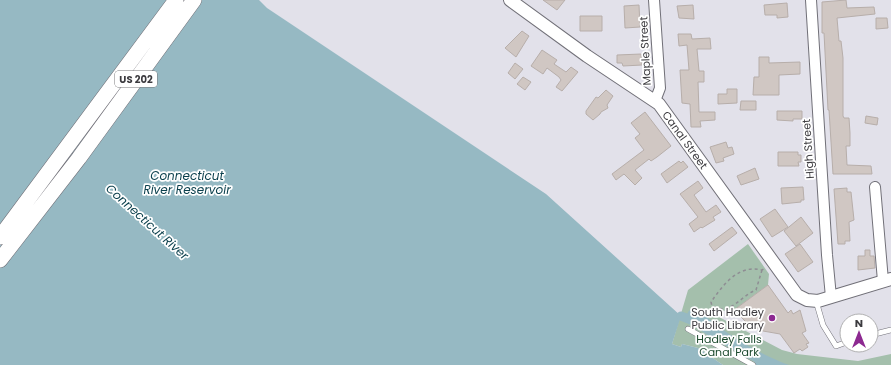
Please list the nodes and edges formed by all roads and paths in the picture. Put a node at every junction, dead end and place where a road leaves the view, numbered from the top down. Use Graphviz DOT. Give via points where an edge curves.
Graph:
graph roads {
  1 [pos="176,0"];
  2 [pos="194,0"];
  3 [pos="510,0"];
  4 [pos="654,0"];
  5 [pos="811,0"];
  6 [pos="655,101"];
  7 [pos="875,187"];
  8 [pos="0,237"];
  9 [pos="0,260"];
  10 [pos="767,267"];
  11 [pos="762,270"];
  12 [pos="887,280"];
  13 [pos="831,297"];
  14 [pos="816,301"];
  15 [pos="688,329"];
  16 [pos="891,330"];
  17 [pos="879,334"];
  18 [pos="839,345"];
  19 [pos="753,365"];
  1 -- 8 [label="main road, US 202"];
  2 -- 9 [label="main road, US 202"];
  3 -- 6 [label="street, Canal Street"];
  4 -- 6 [label="street, Maple Street" via="660,88"];
  5 -- 13 [label="street, High Street"];
  6 -- 14 [label="street, Canal Street" via="793,290 803,299"];
  7 -- 12 [label="street"];
  10 -- 11 [label="path"];
  11 -- 11 [label="path" via="739,273 724,283 711,302 712,306 724,309 756,290"];
  12 -- 13 [label="street"];
  13 -- 14 [label="street"];
  14 -- 18 [label="lane" via="823,325 836,346"];
  15 -- 19 [label="lane"];
  16 -- 17 [label="lane"];
}
